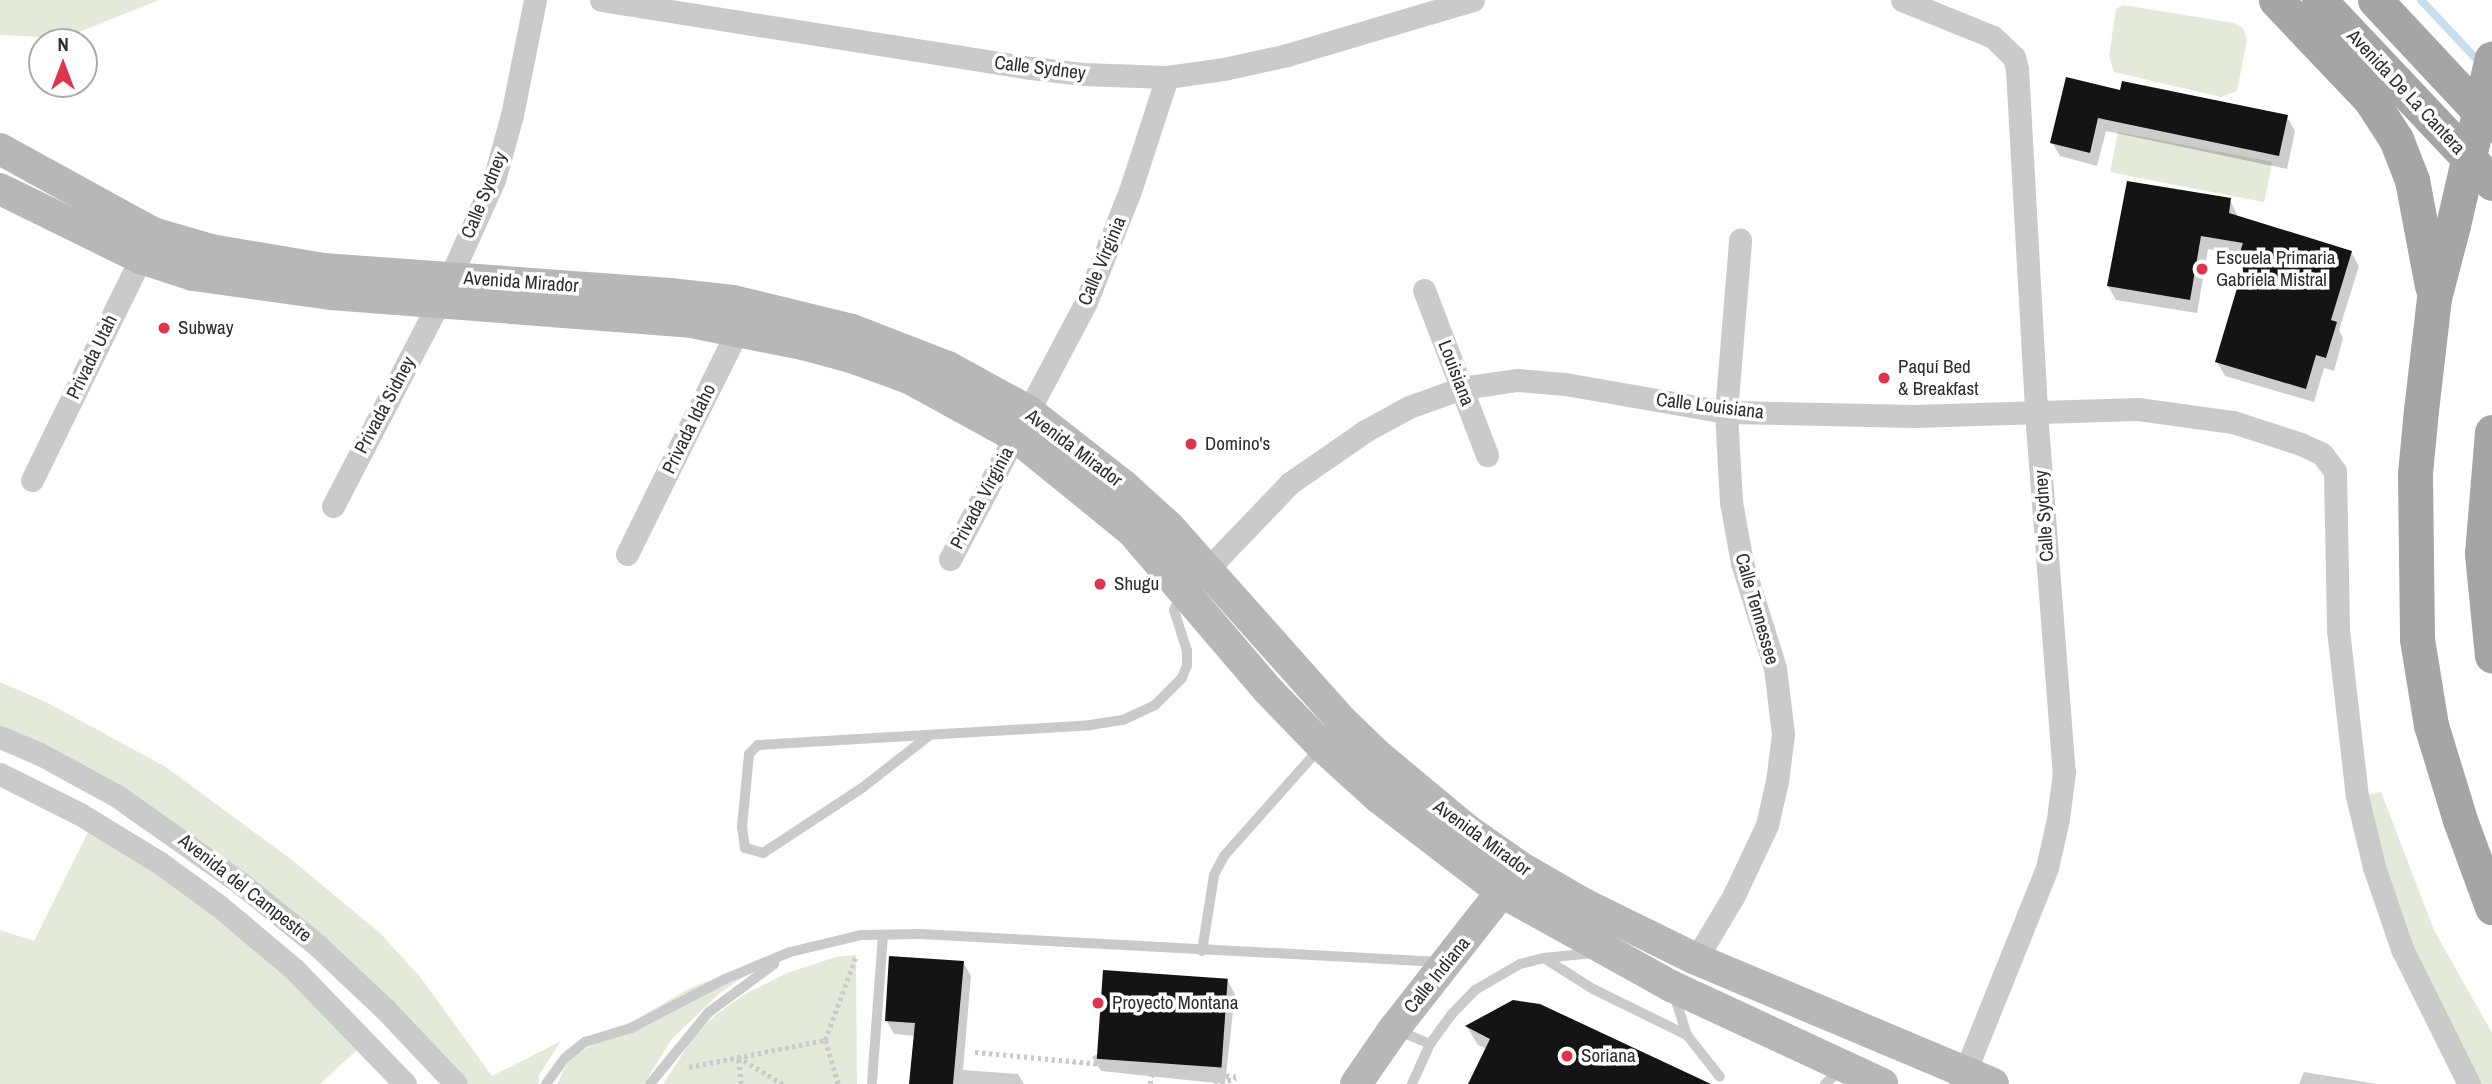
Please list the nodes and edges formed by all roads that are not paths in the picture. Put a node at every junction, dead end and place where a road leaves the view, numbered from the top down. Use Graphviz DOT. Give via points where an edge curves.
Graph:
graph roads {
  1 [pos="535,0"];
  2 [pos="601,0"];
  3 [pos="1473,0"];
  4 [pos="1902,0"];
  5 [pos="2276,0"];
  6 [pos="2319,0"];
  7 [pos="2375,0"];
  8 [pos="2492,58"];
  9 [pos="1167,77"];
  10 [pos="2492,125"];
  11 [pos="0,149"];
  12 [pos="2492,183"];
  13 [pos="0,188"];
  14 [pos="1740,240"];
  15 [pos="147,246"];
  16 [pos="444,290"];
  17 [pos="1424,290"];
  18 [pos="2434,298"];
  19 [pos="744,317"];
  20 [pos="1462,388"];
  21 [pos="1726,412"];
  22 [pos="2036,412"];
  23 [pos="1021,423"];
  24 [pos="2492,432"];
  25 [pos="1487,456"];
  26 [pos="32,481"];
  27 [pos="333,506"];
  28 [pos="627,554"];
  29 [pos="950,559"];
  30 [pos="2487,568"];
  31 [pos="1208,570"];
  32 [pos="1185,591"];
  33 [pos="2492,656"];
  34 [pos="930,736"];
  35 [pos="0,737"];
  36 [pos="1322,746"];
  37 [pos="40,754"];
  38 [pos="0,774"];
  39 [pos="25,785"];
  40 [pos="1511,879"];
  41 [pos="2492,907"];
  42 [pos="883,935"];
  43 [pos="1202,951"];
  44 [pos="1609,951"];
  45 [pos="790,952"];
  46 [pos="1544,958"];
  47 [pos="1696,959"];
  48 [pos="1449,962"];
  49 [pos="1671,986"];
  50 [pos="1394,1029"];
  51 [pos="1687,1035"];
  52 [pos="1430,1044"];
  53 [pos="1834,1076"];
  54 [pos="1720,1077"];
  55 [pos="1973,1080"];
  56 [pos="872,1082"];
  57 [pos="405,1084"];
  58 [pos="456,1084"];
  59 [pos="546,1084"];
  60 [pos="649,1084"];
  61 [pos="1356,1084"];
  62 [pos="1412,1084"];
  63 [pos="1881,1084"];
  64 [pos="2469,1084"];
  1 -- 16 [label="street, Calle Sydney" via="494,180"];
  2 -- 9 [label="street, Calle Sydney" via="1031,68"];
  3 -- 9 [label="street, Calle Sydney" via="1287,55"];
  4 -- 22 [label="street, Calle Sydney" via="1993,37 2014,57"];
  5 -- 18 [label="main road" via="2370,99 2396,139 2412,180"];
  6 -- 12 [label="main road, Avenida De La Cantera"];
  7 -- 10 [label="main road"];
  8 -- 18 [label="main road, bridge"];
  9 -- 23 [label="street, Calle Virginia" via="1109,250"];
  11 -- 15 [label="main road, Avenida Mirador"];
  13 -- 15 [label="main road, Avenida Mirador"];
  14 -- 21 [label="street, Calle Tennessee"];
  15 -- 16 [label="main road, Avenida Mirador" via="211,250"];
  15 -- 26 [label="street, Privada Utah"];
  16 -- 19 [label="main road, Avenida Mirador" via="670,293"];
  16 -- 27 [label="street, Privada Sidney"];
  17 -- 20 [label="street, Louisiana"];
  18 -- 41 [label="main road" via="2415,474 2417,639 2431,725"];
  19 -- 23 [label="main road, Avenida Mirador" via="852,330 908,350 983,384"];
  19 -- 28 [label="street, Privada Idaho"];
  20 -- 21 [label="street, Calle Louisiana" via="1517,380 1564,384"];
  20 -- 25 [label="street, Louisiana"];
  20 -- 31 [label="street, Calle Louisiana" via="1365,431 1290,483"];
  21 -- 22 [label="street, Calle Louisiana" via="1824,416"];
  21 -- 47 [label="street, Calle Tennessee" via="1731,502 1742,563 1775,668 1783,734 1767,825 1733,897"];
  22 -- 55 [label="street, Calle Sydney" via="2064,772 2047,867"];
  22 -- 64 [label="street, Calle Louisiana" via="2138,409 2233,422 2322,454 2335,471 2338,630 2357,796 2374,867 2402,949"];
  23 -- 29 [label="street, Privada Virginia"];
  23 -- 31 [label="main road, Avenida Mirador" via="1124,486"];
  23 -- 32 [label="main road, Avenida Mirador" via="1132,531"];
  24 -- 30 [label="main road"];
  30 -- 33 [label="main road"];
  31 -- 32 [label="street, Calle Louisiana"];
  31 -- 40 [label="main road, Avenida Mirador" via="1338,718 1466,829"];
  32 -- 34 [label="lane" via="1174,610 1187,665 1182,678 1154,705 1123,720 1090,725"];
  32 -- 36 [label="main road, Avenida Mirador"];
  34 -- 34 [label="lane" via="862,788 763,853 745,848 742,827 749,754 758,745"];
  35 -- 37 [label="street, Avenida del Campestre"];
  36 -- 40 [label="main road, Avenida Mirador" via="1378,797"];
  36 -- 43 [label="lane" via="1224,856 1214,876"];
  37 -- 39 [label="street"];
  37 -- 58 [label="street, Avenida del Campestre" via="117,796 239,882 317,945"];
  38 -- 39 [label="street, Avenida del Campestre"];
  39 -- 57 [label="street, Avenida del Campestre" via="160,863 219,906 294,969"];
  40 -- 44 [label="main road, Avenida Mirador"];
  40 -- 47 [label="main road, Avenida Mirador" via="1582,903"];
  40 -- 48 [label="main road, Calle Indiana"];
  42 -- 43 [label="lane"];
  42 -- 45 [label="lane" via="862,935"];
  42 -- 56 [label="lane"];
  43 -- 48 [label="lane"];
  44 -- 46 [label="lane"];
  44 -- 49 [label="main road, Avenida Mirador"];
  45 -- 59 [label="lane" via="725,979 631,1028 585,1042 565,1058"];
  45 -- 60 [label="lane" via="709,1012"];
  46 -- 51 [label="lane" via="1593,989"];
  46 -- 52 [label="lane" via="1520,964 1475,990"];
  47 -- 55 [label="main road, Avenida Mirador"];
  48 -- 50 [label="main road, Calle Indiana"];
  49 -- 51 [label="lane"];
  49 -- 53 [label="main road, Avenida Mirador"];
  50 -- 52 [label="lane"];
  50 -- 61 [label="main road, Calle Indiana"];
  51 -- 54 [label="lane"];
  52 -- 62 [label="lane"];
  53 -- 63 [label="main road, Avenida Mirador"];
}
